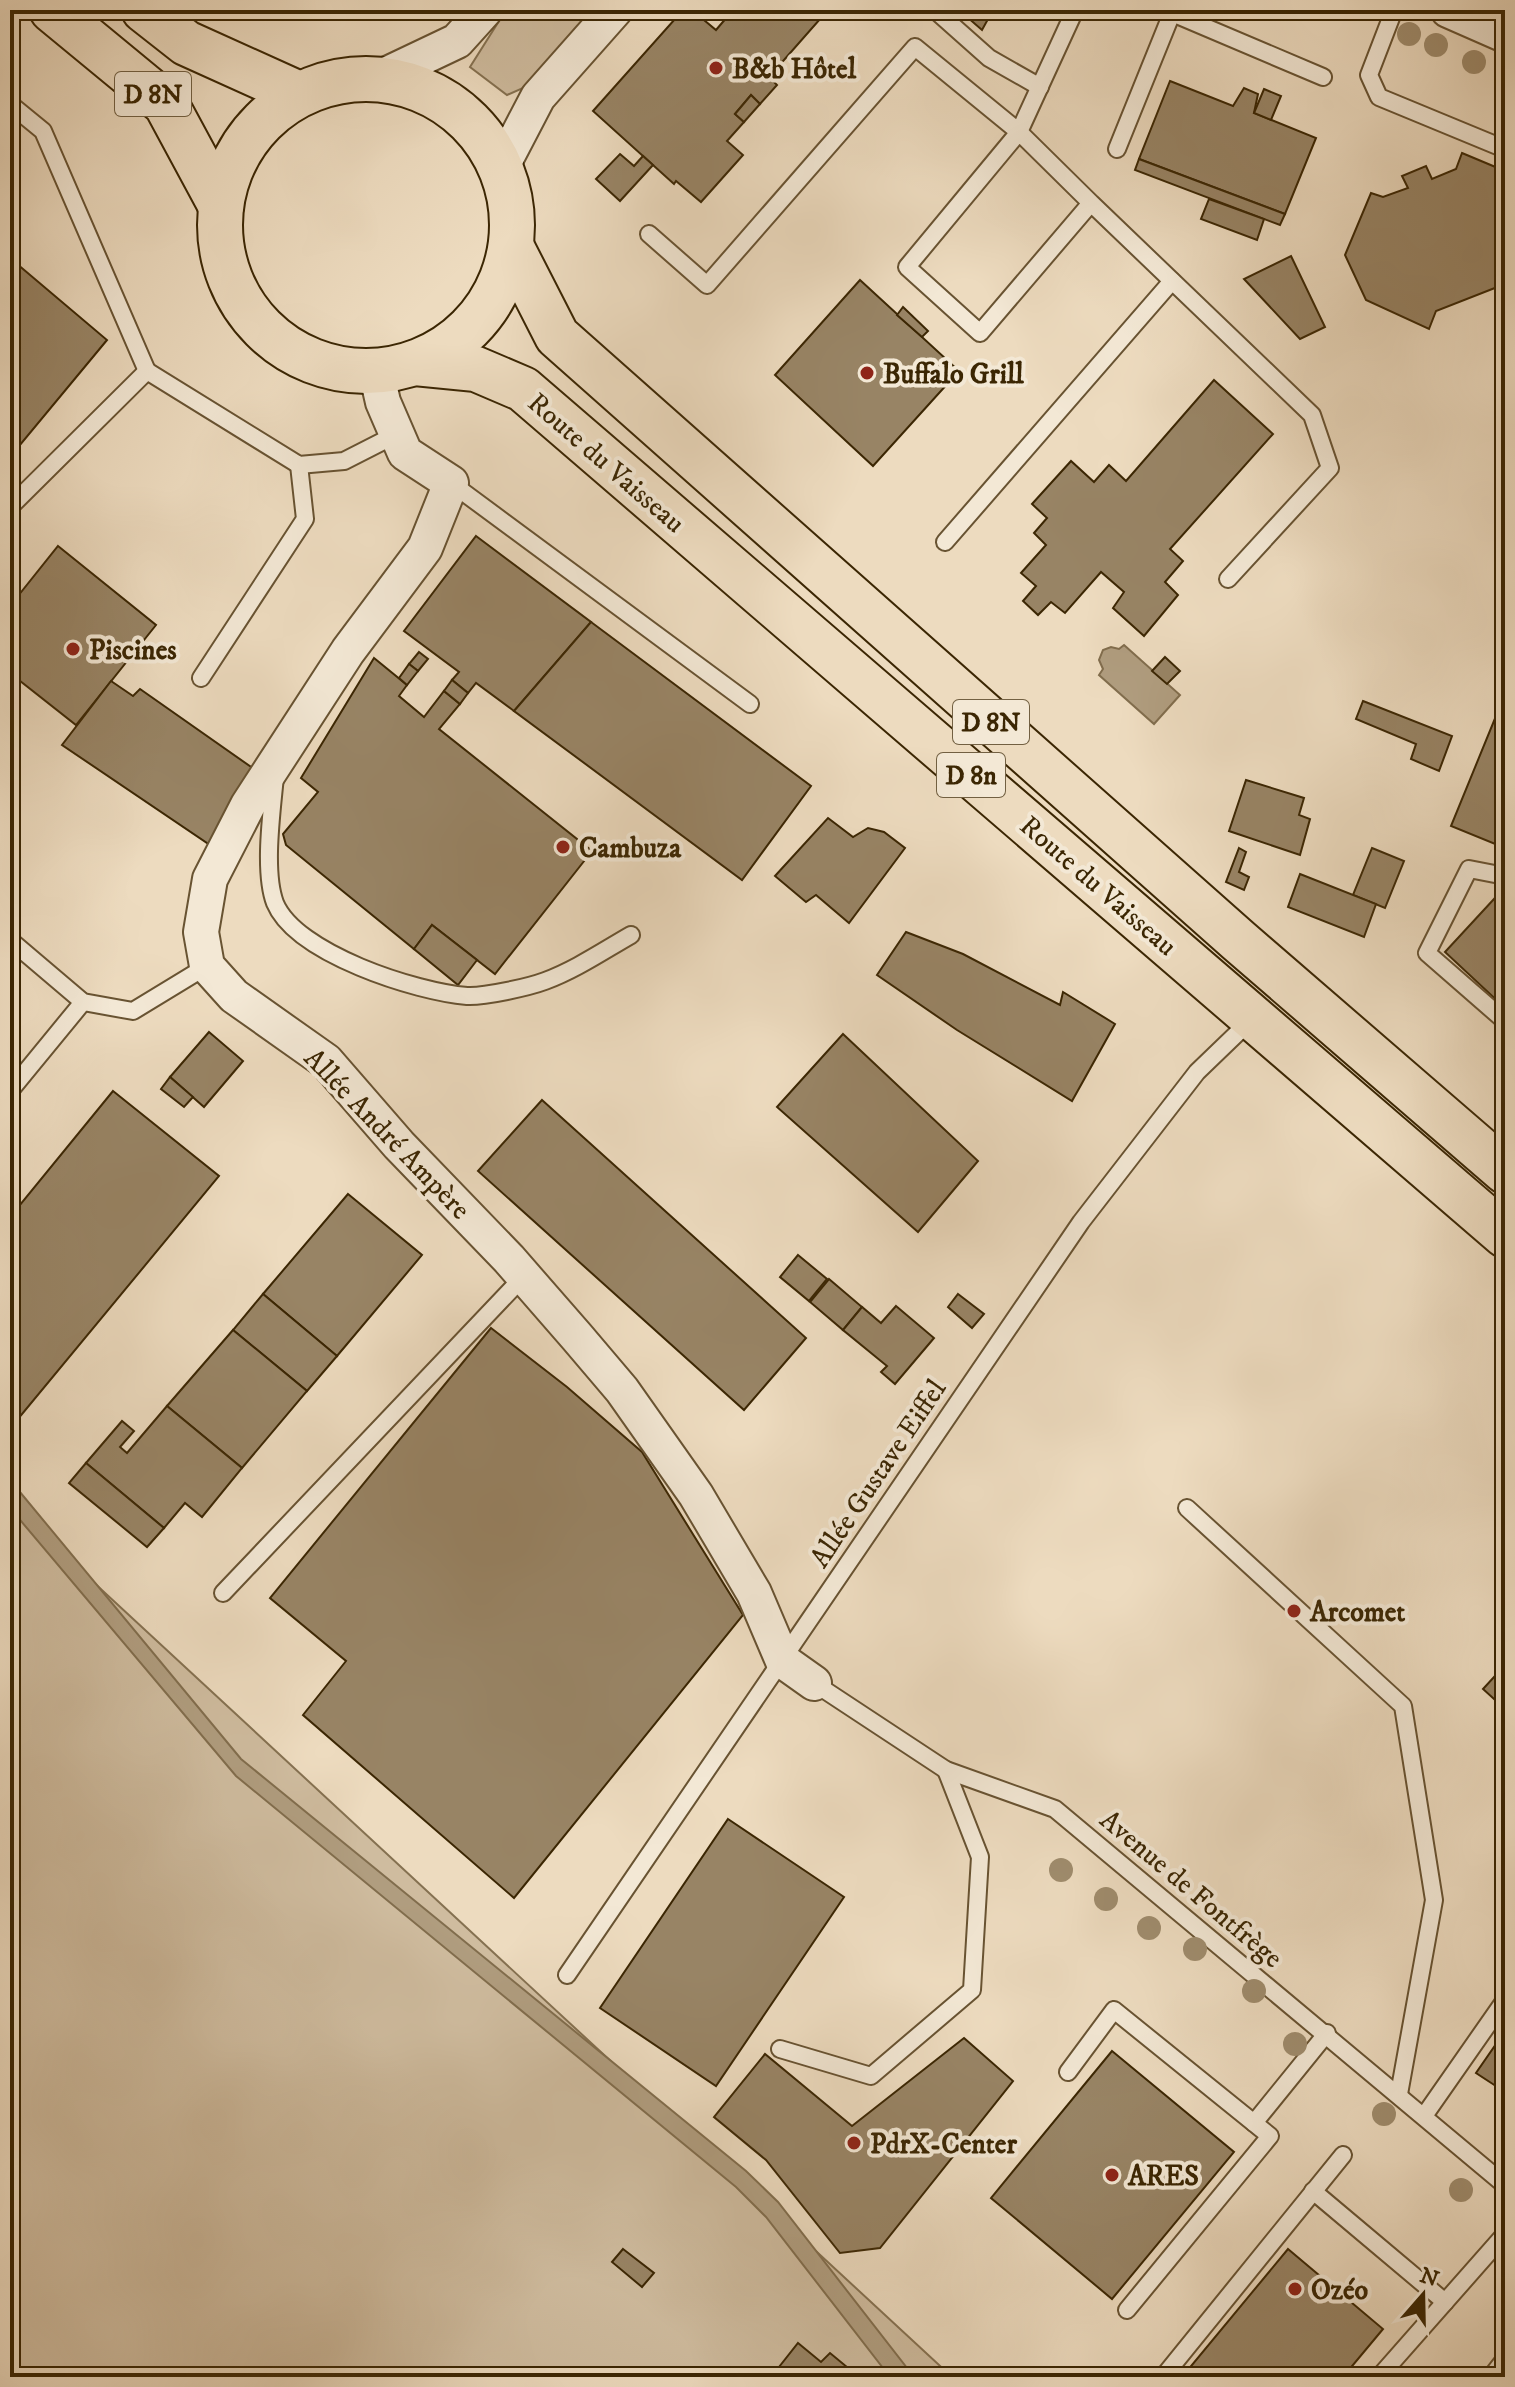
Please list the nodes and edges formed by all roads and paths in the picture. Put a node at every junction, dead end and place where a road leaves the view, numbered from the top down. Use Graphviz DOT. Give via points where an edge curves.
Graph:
graph roads {
  1 [pos="52,10"];
  2 [pos="144,10"];
  3 [pos="485,10"];
  4 [pos="615,10"];
  5 [pos="935,10"];
  6 [pos="1075,10"];
  7 [pos="1394,10"];
  8 [pos="1448,10"];
  9 [pos="1168,12"];
  10 [pos="1505,35"];
  11 [pos="1323,77"];
  12 [pos="377,79"];
  13 [pos="1040,87"];
  14 [pos="299,94"];
  15 [pos="10,104"];
  16 [pos="1019,132"];
  17 [pos="1117,149"];
  18 [pos="1505,149"];
  19 [pos="501,168"];
  20 [pos="1091,203"];
  21 [pos="221,206"];
  22 [pos="649,234"];
  23 [pos="511,246"];
  24 [pos="1172,281"];
  25 [pos="395,367"];
  26 [pos="147,371"];
  27 [pos="397,434"];
  28 [pos="299,465"];
  29 [pos="451,483"];
  30 [pos="10,507"];
  31 [pos="945,542"];
  32 [pos="1228,579"];
  33 [pos="201,678"];
  34 [pos="750,704"];
  35 [pos="277,762"];
  36 [pos="1505,876"];
  37 [pos="631,935"];
  38 [pos="10,940"];
  39 [pos="207,966"];
  40 [pos="83,1002"];
  41 [pos="1253,1018"];
  42 [pos="1505,1021"];
  43 [pos="10,1091"];
  44 [pos="1505,1171"];
  45 [pos="1505,1235"];
  46 [pos="524,1276"];
  47 [pos="1187,1508"];
  48 [pos="223,1593"];
  49 [pos="783,1661"];
  50 [pos="814,1683"];
  51 [pos="946,1770"];
  52 [pos="567,1975"];
  53 [pos="1505,2000"];
  54 [pos="1327,2033"];
  55 [pos="780,2049"];
  56 [pos="1068,2072"];
  57 [pos="1399,2094"];
  58 [pos="1424,2116"];
  59 [pos="1254,2123"];
  60 [pos="1343,2155"];
  61 [pos="1505,2185"];
  62 [pos="1313,2191"];
  63 [pos="1505,2234"];
  64 [pos="1445,2302"];
  65 [pos="1127,2310"];
  66 [pos="1505,2359"];
  67 [pos="1163,2377"];
  68 [pos="1379,2377"];
  69 [pos="1491,2377"];
  1 -- 21 [label="main road, D 8N" via="166,104"];
  2 -- 14 [label="main road, D 8N" via="186,43"];
  3 -- 12 [label="street" via="457,41"];
  4 -- 19 [label="street" via="538,97"];
  5 -- 13 [label="lane" via="989,58"];
  6 -- 13 [label="lane"];
  7 -- 18 [label="lane" via="1369,75 1379,97"];
  8 -- 10 [label="street"];
  9 -- 11 [label="lane"];
  9 -- 17 [label="lane"];
  12 -- 14 [label="main road" via="337,81"];
  12 -- 19 [label="main road" via="417,87 452,106 481,133"];
  13 -- 16 [label="lane"];
  14 -- 21 [label="main road" via="246,140"];
  15 -- 26 [label="lane" via="43,131"];
  16 -- 20 [label="lane"];
  16 -- 20 [label="lane" via="907,267 980,333"];
  16 -- 22 [label="lane" via="915,47 707,285"];
  19 -- 23 [label="main road" via="512,206"];
  20 -- 24 [label="lane"];
  21 -- 25 [label="main road, Route du Vaisseau" via="222,249 235,290 259,325 293,351 333,367"];
  23 -- 25 [label="main road" via="501,284 480,318 450,344"];
  23 -- 44 [label="main road, Route du Vaisseau / D 8N" via="557,336"];
  24 -- 31 [label="lane"];
  24 -- 32 [label="lane" via="1312,415 1330,468"];
  25 -- 27 [label="street"];
  25 -- 41 [label="main road, Route du Vaisseau / D 8n" via="476,369 523,389"];
  26 -- 28 [label="lane"];
  26 -- 30 [label="lane"];
  27 -- 28 [label="lane" via="344,461"];
  27 -- 29 [label="street" via="405,453"];
  28 -- 33 [label="lane" via="305,519"];
  29 -- 34 [label="lane"];
  29 -- 35 [label="street" via="425,548 348,651"];
  35 -- 37 [label="lane" via="268,844 276,904 302,936 340,961 469,996 544,982"];
  35 -- 39 [label="street" via="210,879 201,932"];
  36 -- 42 [label="lane" via="1469,869 1427,953"];
  38 -- 40 [label="lane"];
  39 -- 40 [label="lane" via="133,1011"];
  39 -- 46 [label="street, Allée André Ampère" via="234,996 326,1061"];
  40 -- 43 [label="lane"];
  41 -- 45 [label="main road, Route du Vaisseau / D 8n"];
  41 -- 49 [label="lane, Allée Gustave Eiffel" via="1197,1072 1081,1222"];
  46 -- 48 [label="lane"];
  46 -- 49 [label="street, Allée André Ampère" via="622,1390 696,1495 754,1593"];
  47 -- 57 [label="lane" via="1403,1706 1434,1900"];
  49 -- 50 [label="street"];
  49 -- 52 [label="lane, Allée Gustave Eiffel"];
  50 -- 51 [label="lane, Avenue de Fontfrège"];
  51 -- 54 [label="lane, Avenue de Fontfrège" via="1055,1809"];
  51 -- 55 [label="lane" via="980,1857 972,1990 871,2076"];
  53 -- 58 [label="lane"];
  54 -- 57 [label="lane, Avenue de Fontfrège"];
  54 -- 59 [label="lane"];
  56 -- 59 [label="lane" via="1114,2010"];
  57 -- 58 [label="lane, Avenue de Fontfrège"];
  58 -- 61 [label="lane, Avenue de Fontfrège"];
  59 -- 65 [label="lane" via="1270,2136"];
  60 -- 62 [label="lane"];
  62 -- 64 [label="lane"];
  62 -- 67 [label="lane"];
  63 -- 64 [label="lane"];
  64 -- 68 [label="lane"];
  66 -- 69 [label="lane"];
}
